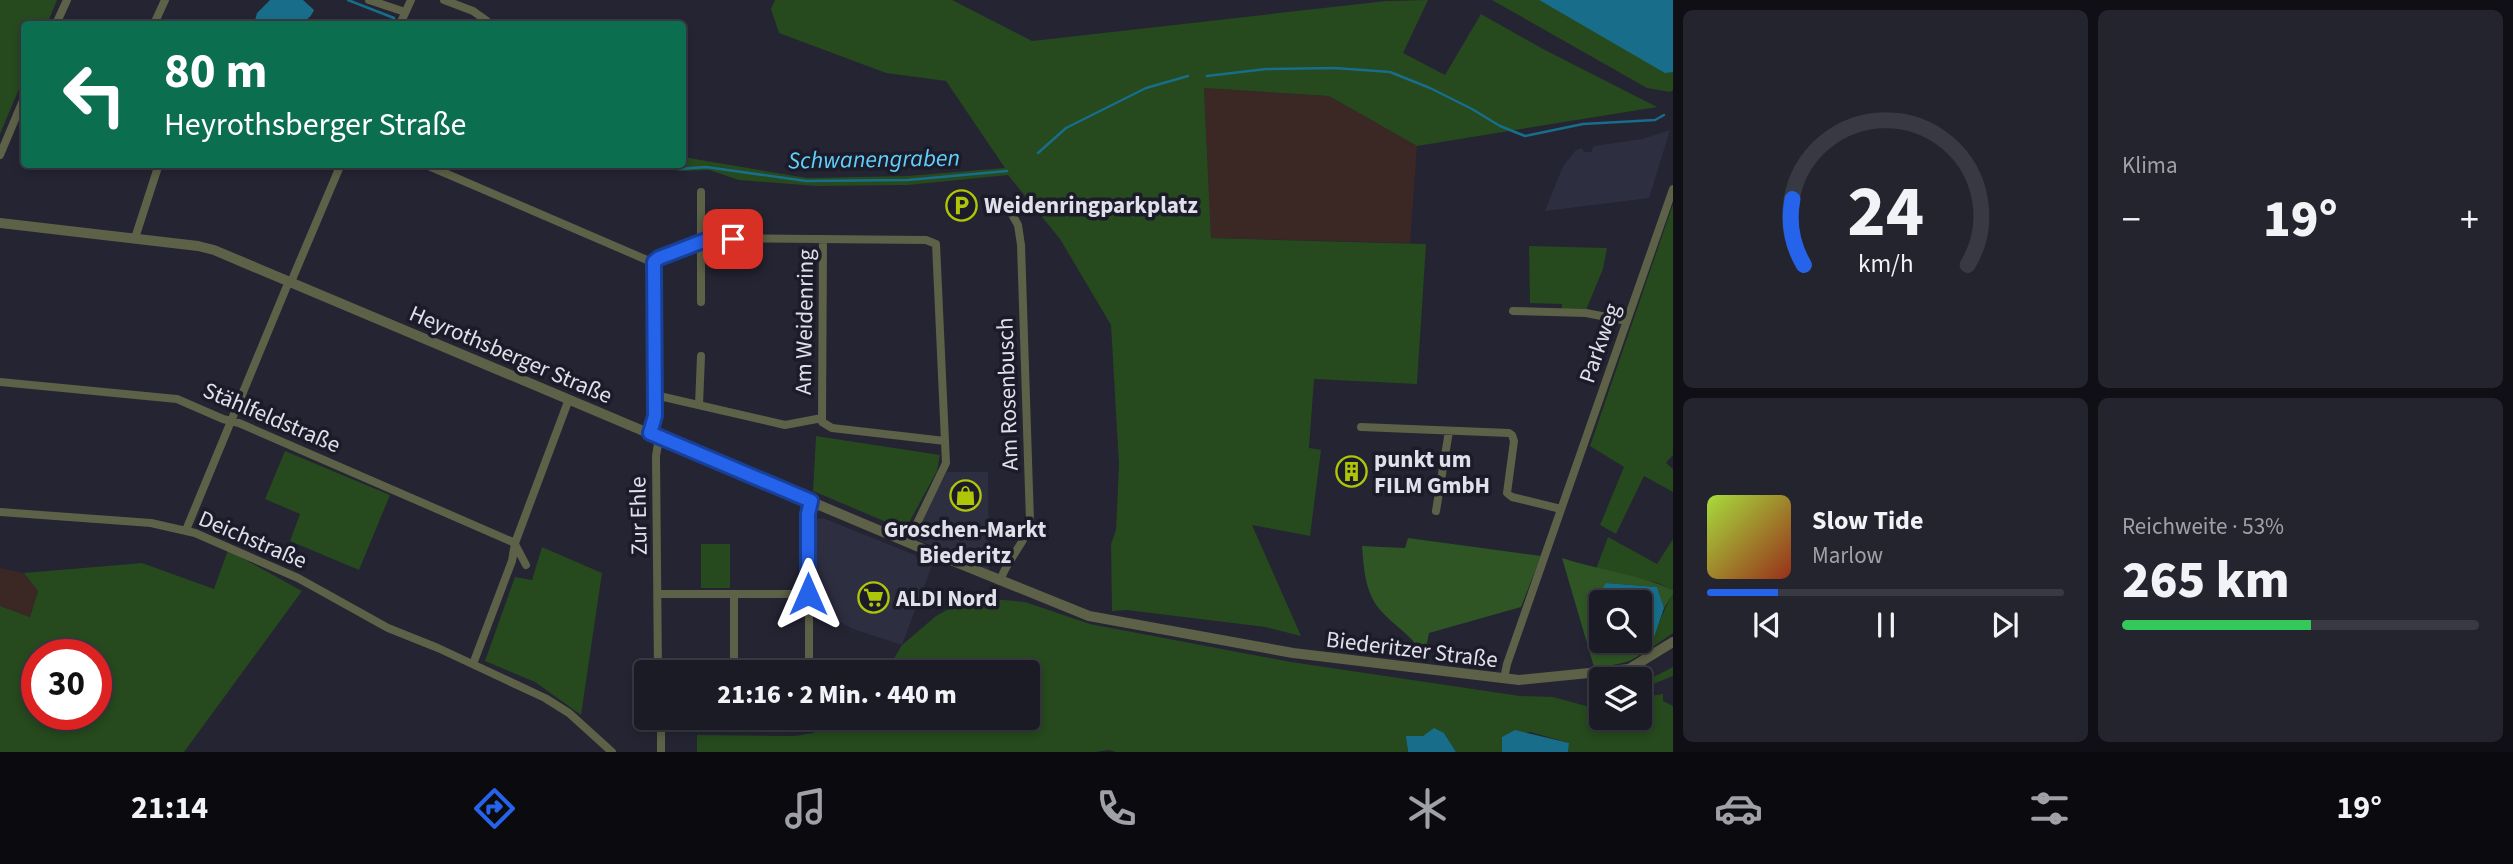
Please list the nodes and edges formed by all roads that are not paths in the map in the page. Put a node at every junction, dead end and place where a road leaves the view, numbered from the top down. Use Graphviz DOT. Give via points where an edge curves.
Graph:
graph roads {
  1 [pos="67,0"];
  2 [pos="165,0"];
  3 [pos="369,0"];
  4 [pos="411,0"];
  5 [pos="444,0"];
  6 [pos="405,12"];
  7 [pos="57,21"];
  8 [pos="155,21"];
  9 [pos="401,21"];
  10 [pos="487,21"];
  11 [pos="21,105"];
  12 [pos="0,155"];
  13 [pos="158,168"];
  14 [pos="339,168"];
  15 [pos="433,168"];
  16 [pos="1673,189"];
  17 [pos="701,192"];
  18 [pos="1005,202"];
  19 [pos="0,223"];
  20 [pos="135,239"];
  21 [pos="823,239"];
  22 [pos="701,242"];
  23 [pos="654,262"];
  24 [pos="290,282"];
  25 [pos="701,302"];
  26 [pos="1513,311"];
  27 [pos="1627,321"];
  28 [pos="701,356"];
  29 [pos="0,382"];
  30 [pos="655,395"];
  31 [pos="569,399"];
  32 [pos="699,405"];
  33 [pos="822,418"];
  34 [pos="231,422"];
  35 [pos="1361,427"];
  36 [pos="1450,431"];
  37 [pos="655,435"];
  38 [pos="945,441"];
  39 [pos="811,501"];
  40 [pos="1561,509"];
  41 [pos="1436,511"];
  42 [pos="0,512"];
  43 [pos="186,530"];
  44 [pos="908,542"];
  45 [pos="514,543"];
  46 [pos="526,565"];
  47 [pos="1000,581"];
  48 [pos="658,594"];
  49 [pos="734,594"];
  50 [pos="808,594"];
  51 [pos="1140,627"];
  52 [pos="1673,642"];
  53 [pos="658,660"];
  54 [pos="734,660"];
  55 [pos="809,660"];
  56 [pos="473,664"];
  57 [pos="1504,680"];
  58 [pos="660,730"];
  59 [pos="612,752"];
  60 [pos="661,752"];
  1 -- 7 [label="street"];
  2 -- 8 [label="street"];
  3 -- 6 [label="street"];
  4 -- 6 [label="street"];
  5 -- 10 [label="street"];
  6 -- 9 [label="street"];
  11 -- 12 [label="street"];
  13 -- 20 [label="street"];
  14 -- 24 [label="street"];
  15 -- 23 [label="street"];
  16 -- 27 [label="street, Parkweg"];
  17 -- 22 [label="street"];
  18 -- 47 [label="street, Am Rosenbusch" via="1018,225 1021,245 1030,522"];
  19 -- 20 [label="street, Heyrothsberger Straße"];
  20 -- 24 [label="street, Heyrothsberger Straße" via="208,248"];
  21 -- 22 [label="street" via="711,238"];
  21 -- 33 [label="street, Am Weidenring"];
  21 -- 38 [label="street, Am Weidenring" via="926,240 936,244"];
  22 -- 23 [label="street"];
  22 -- 25 [label="street"];
  23 -- 30 [label="street, Zur Ehle"];
  24 -- 31 [label="street, Heyrothsberger Straße"];
  24 -- 34 [label="street"];
  26 -- 27 [label="street" via="1586,313"];
  27 -- 40 [label="street, Parkweg"];
  28 -- 32 [label="street"];
  29 -- 34 [label="street, Stählfeldstraße" via="177,399"];
  30 -- 32 [label="street"];
  30 -- 37 [label="street, Zur Ehle"];
  31 -- 37 [label="street, Heyrothsberger Straße"];
  31 -- 45 [label="street"];
  32 -- 33 [label="street" via="785,425"];
  33 -- 38 [label="street, Am Weidenring" via="832,428"];
  34 -- 43 [label="street"];
  34 -- 45 [label="street, Stählfeldstraße"];
  35 -- 36 [label="street"];
  36 -- 40 [label="street" via="1512,435 1507,493"];
  36 -- 41 [label="street"];
  37 -- 39 [label="street, Heyrothsberger Straße"];
  37 -- 48 [label="street, Zur Ehle"];
  38 -- 44 [label="street, Am Weidenring" via="944,470"];
  39 -- 44 [label="street, Heyrothsberger Straße"];
  39 -- 50 [label="street"];
  40 -- 57 [label="street, Parkweg"];
  42 -- 43 [label="street, Deichstraße" via="151,523"];
  43 -- 56 [label="street, Deichstraße" via="251,556 388,628"];
  44 -- 47 [label="street, Heyrothsberger Straße"];
  45 -- 46 [label="street"];
  45 -- 56 [label="street" via="512,561"];
  47 -- 51 [label="street, Heyrothsberger Straße" via="1079,612"];
  48 -- 49 [label="street"];
  48 -- 53 [label="street, Zur Ehle"];
  49 -- 50 [label="street"];
  49 -- 54 [label="street"];
  50 -- 55 [label="street"];
  51 -- 57 [label="street, Biederitzer Straße" via="1293,653"];
  52 -- 57 [label="street, Biederitzer Straße" via="1621,671"];
  56 -- 59 [label="street, Deichstraße" via="559,706"];
  58 -- 60 [label="street"];
}
